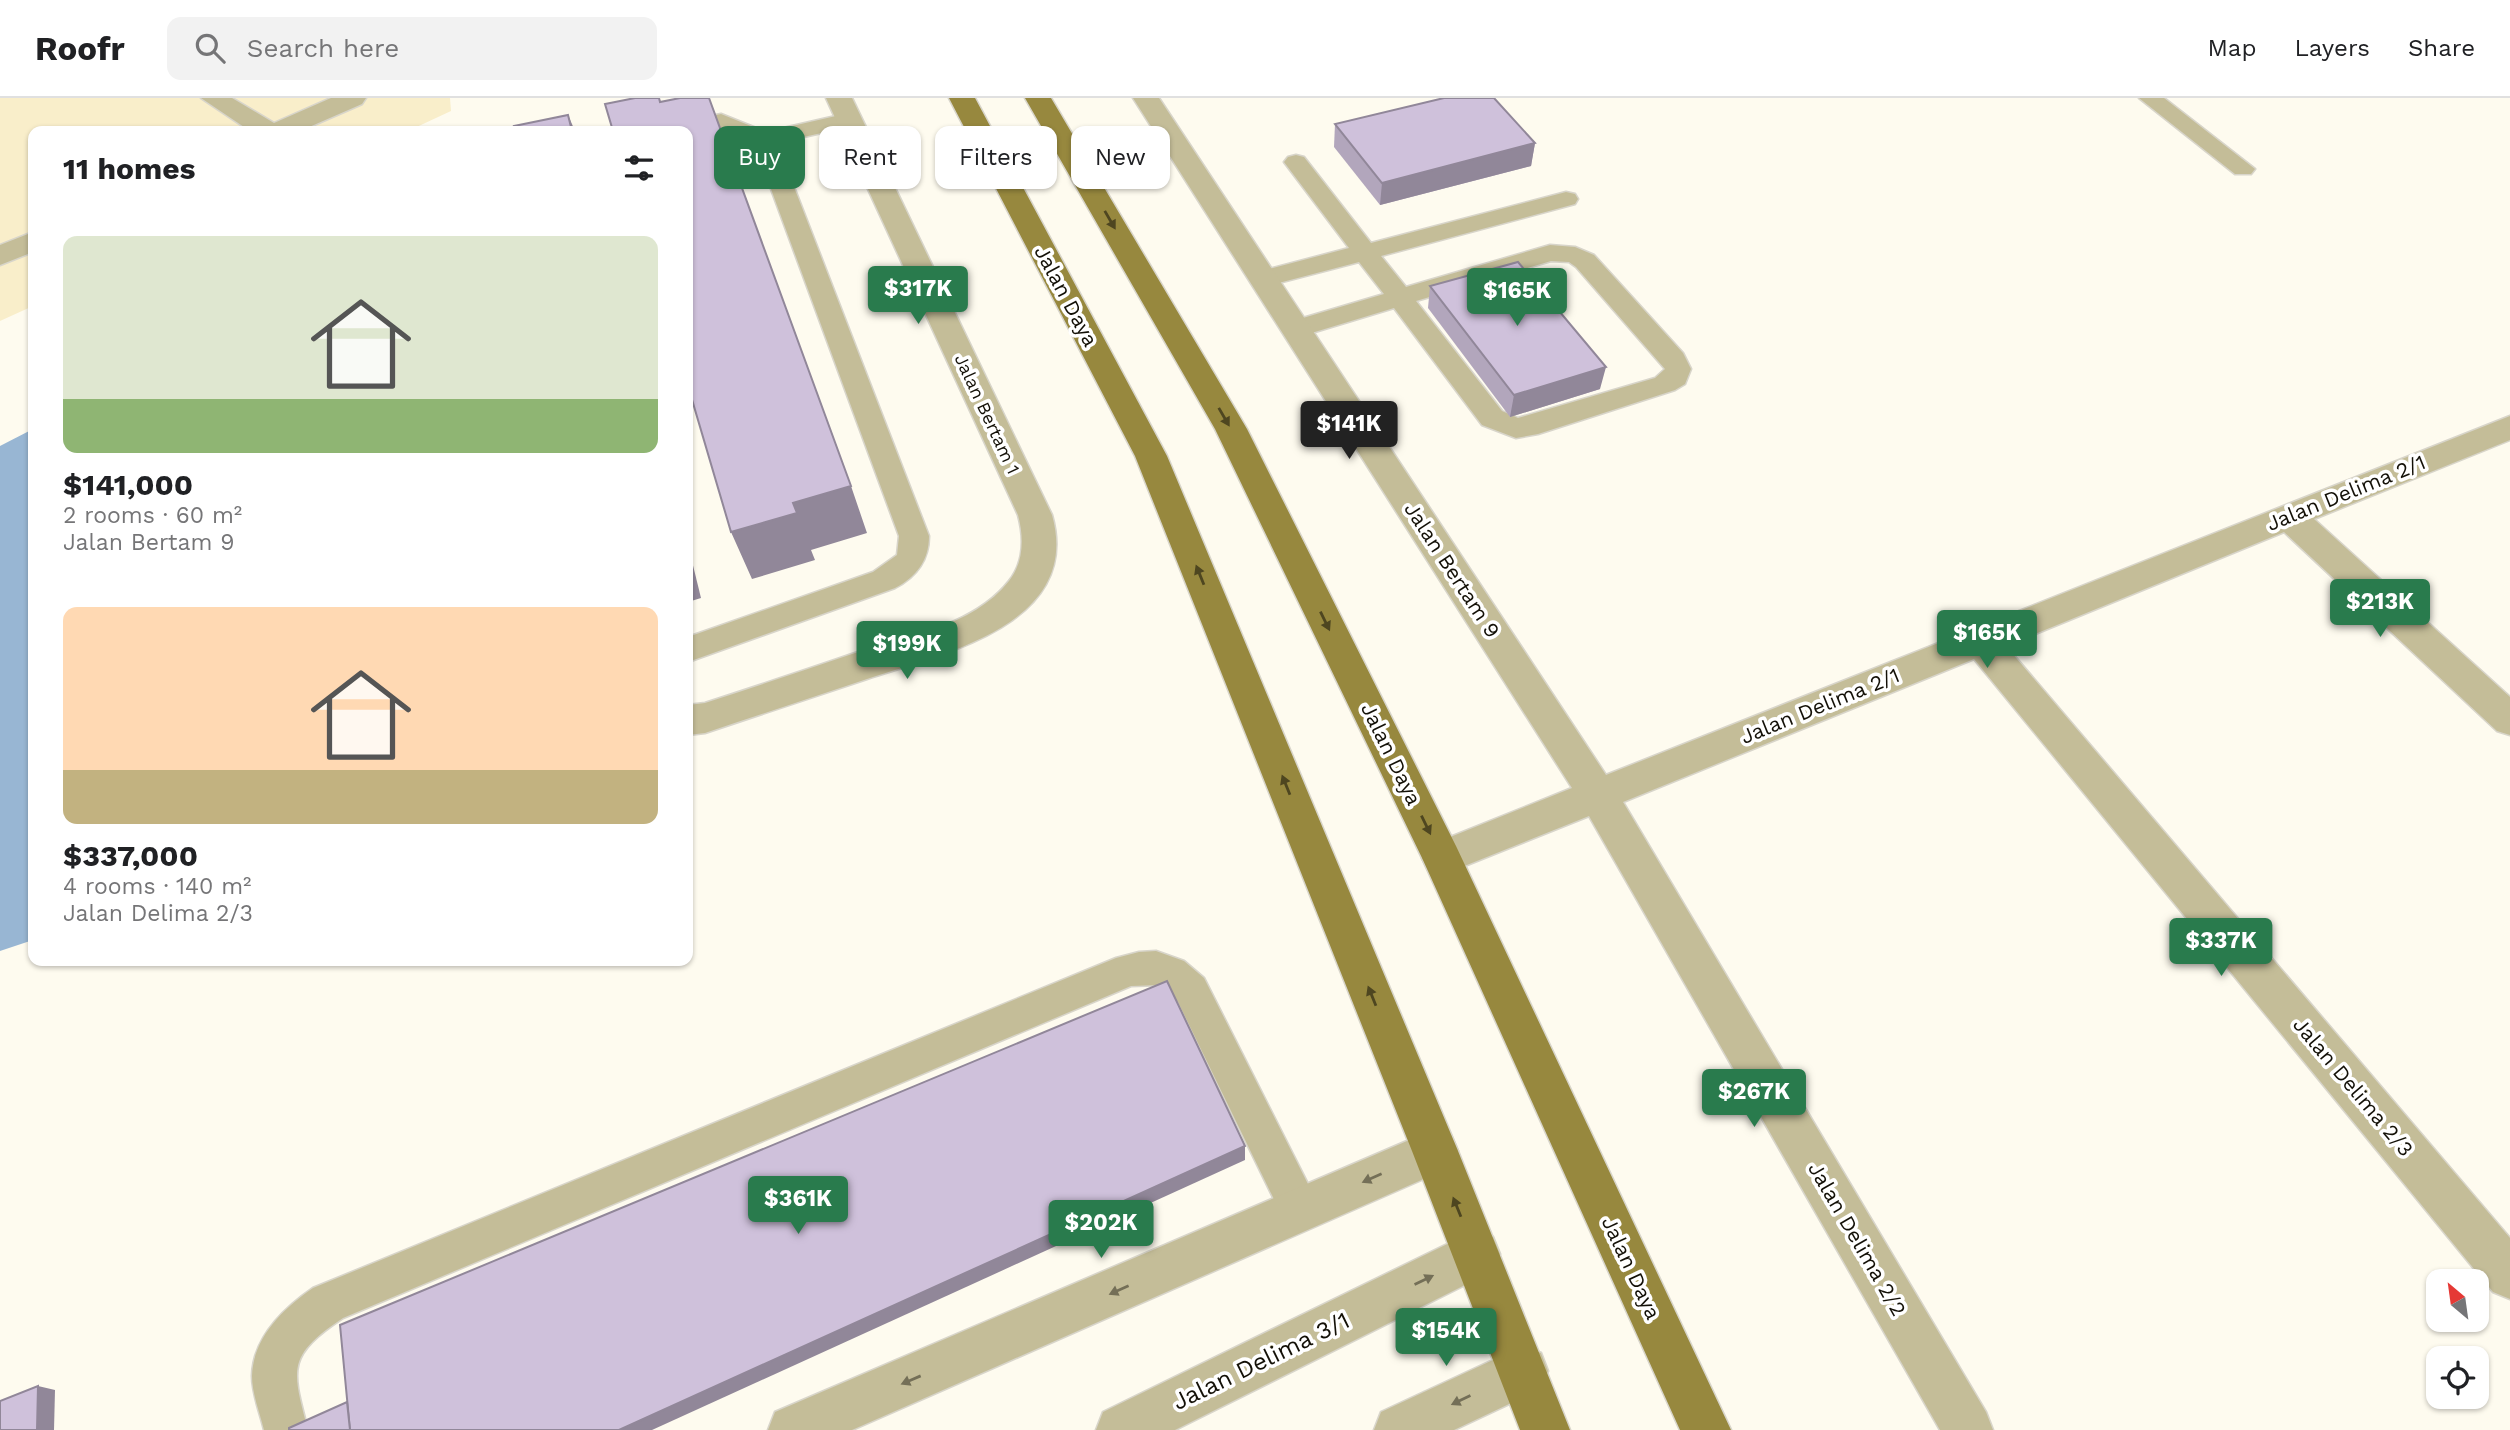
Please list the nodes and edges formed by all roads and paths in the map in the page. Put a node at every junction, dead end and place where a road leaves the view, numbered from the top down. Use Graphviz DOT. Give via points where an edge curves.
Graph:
graph roads {
  1 [pos="215,98"];
  2 [pos="352,98"];
  3 [pos="962,98"];
  4 [pos="1038,98"];
  5 [pos="1146,98"];
  6 [pos="2150,98"];
  7 [pos="844,109"];
  8 [pos="260,126"];
  9 [pos="289,126"];
  10 [pos="693,126"];
  11 [pos="733,126"];
  12 [pos="799,126"];
  13 [pos="1296,162"];
  14 [pos="2243,169"];
  15 [pos="783,189"];
  16 [pos="1566,199"];
  17 [pos="28,243"];
  18 [pos="1366,252"];
  19 [pos="0,256"];
  20 [pos="1263,279"];
  21 [pos="1402,298"];
  22 [pos="1295,329"];
  23 [pos="2510,428"];
  24 [pos="2289,516"];
  25 [pos="1981,641"];
  26 [pos="693,648"];
  27 [pos="693,719"];
  28 [pos="2510,720"];
  29 [pos="1598,795"];
  30 [pos="1442,858"];
  31 [pos="1435,1151"];
  32 [pos="1300,1210"];
  33 [pos="1476,1254"];
  34 [pos="2510,1275"];
  35 [pos="1523,1371"];
  36 [pos="286,1430"];
  37 [pos="793,1430"];
  38 [pos="1121,1430"];
  39 [pos="1399,1430"];
  40 [pos="1545,1430"];
  41 [pos="1706,1430"];
  42 [pos="1968,1430"];
  1 -- 8 [label="street"];
  2 -- 9 [label="street"];
  31 -- 3 [label="main road, Jalan Daya, one-way" via="1152,456"];
  4 -- 30 [label="main road, Jalan Daya, one-way" via="1231,429"];
  5 -- 20 [label="street, Jalan Bertam 9"];
  6 -- 14 [label="lane"];
  7 -- 12 [label="lane"];
  7 -- 27 [label="street, Jalan Bertam 1" via="1035,515 1041,541 1026,584 1012,601 972,627"];
  10 -- 11 [label="lane" via="721,121"];
  13 -- 18 [label="lane"];
  15 -- 26 [label="lane" via="915,548 900,572 884,580"];
  16 -- 18 [label="lane"];
  17 -- 19 [label="street"];
  18 -- 20 [label="lane"];
  18 -- 21 [label="lane"];
  20 -- 22 [label="street, Jalan Bertam 9"];
  21 -- 21 [label="lane" via="1492,418 1516,428 1665,384 1675,378 1678,369 1674,359 1576,255 1550,253"];
  21 -- 22 [label="lane"];
  22 -- 29 [label="street, Jalan Bertam 9"];
  23 -- 24 [label="street, Jalan Delima 2/1"];
  24 -- 25 [label="street, Jalan Delima 2/1"];
  24 -- 28 [label="street"];
  25 -- 29 [label="street, Jalan Delima 2/1"];
  25 -- 34 [label="street, Jalan Delima 2/3"];
  29 -- 30 [label="street, Jalan Delima 2/1"];
  29 -- 42 [label="street, Jalan Delima 2/2"];
  30 -- 41 [label="main road, Jalan Daya"];
  31 -- 32 [label="street, one-way"];
  33 -- 31 [label="main road, Jalan Daya, one-way"];
  32 -- 36 [label="lane" via="1191,990 1181,976 1147,966 328,1303 308,1315 279,1353 274,1374"];
  32 -- 37 [label="street, one-way"];
  33 -- 35 [label="main road, Jalan Daya"];
  38 -- 33 [label="street, Jalan Delima 3/1, one-way"];
  35 -- 39 [label="street, one-way"];
  35 -- 40 [label="main road, Jalan Daya"];
}
